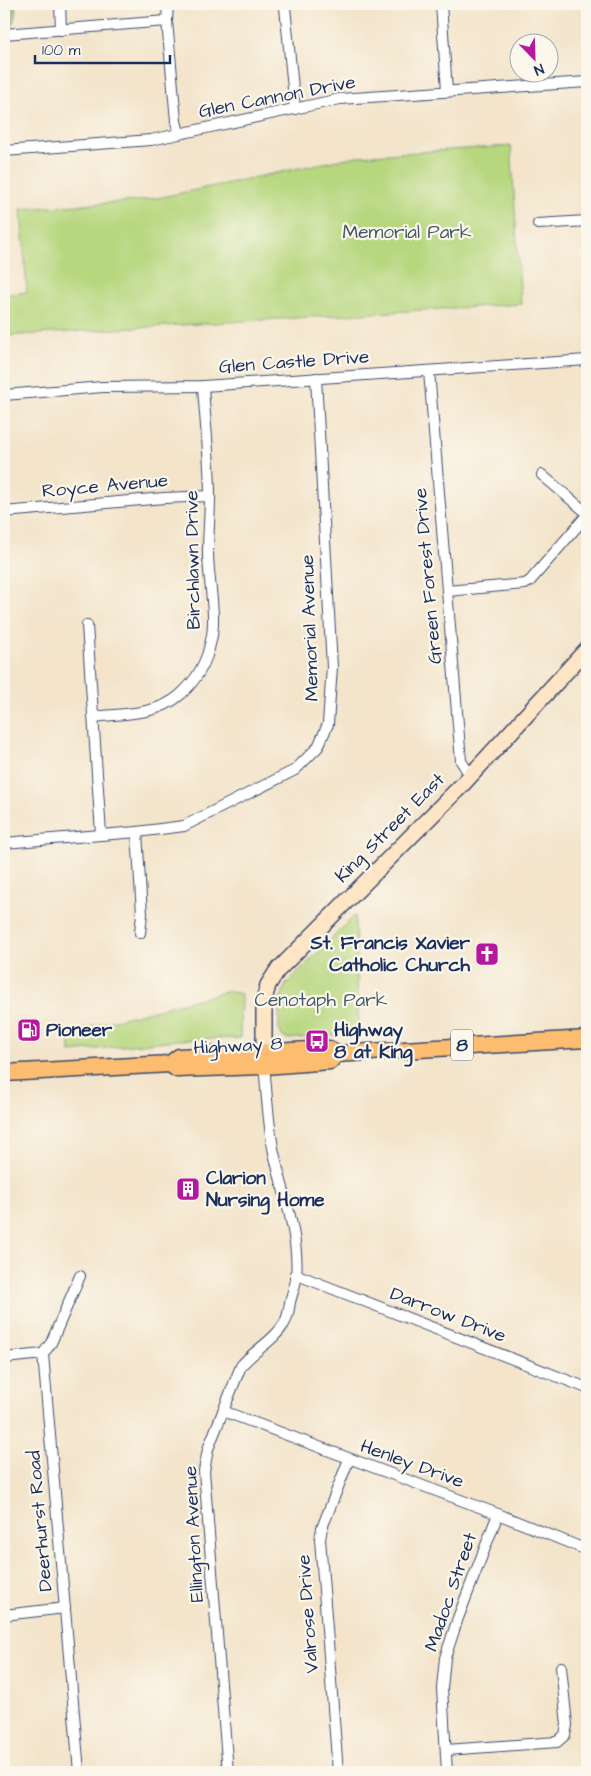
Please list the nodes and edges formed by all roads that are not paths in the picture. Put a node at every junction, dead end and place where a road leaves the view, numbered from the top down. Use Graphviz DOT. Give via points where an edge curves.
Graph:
graph roads {
  1 [pos="60,4"];
  2 [pos="168,4"];
  3 [pos="441,4"];
  4 [pos="285,7"];
  5 [pos="167,21"];
  6 [pos="61,30"];
  7 [pos="4,34"];
  8 [pos="587,82"];
  9 [pos="447,91"];
  10 [pos="295,109"];
  11 [pos="179,134"];
  12 [pos="4,151"];
  13 [pos="587,220"];
  14 [pos="538,224"];
  15 [pos="587,360"];
  16 [pos="429,371"];
  17 [pos="316,378"];
  18 [pos="203,386"];
  19 [pos="4,395"];
  20 [pos="542,474"];
  21 [pos="210,496"];
  22 [pos="4,512"];
  23 [pos="587,514"];
  24 [pos="447,591"];
  25 [pos="87,625"];
  26 [pos="587,649"];
  27 [pos="94,717"];
  28 [pos="470,775"];
  29 [pos="137,832"];
  30 [pos="101,834"];
  31 [pos="4,843"];
  32 [pos="140,933"];
  33 [pos="587,1039"];
  34 [pos="264,1059"];
  35 [pos="4,1073"];
  36 [pos="295,1274"];
  37 [pos="80,1276"];
  38 [pos="43,1354"];
  39 [pos="4,1358"];
  40 [pos="587,1388"];
  41 [pos="223,1411"];
  42 [pos="349,1459"];
  43 [pos="498,1514"];
  44 [pos="587,1550"];
  45 [pos="66,1608"];
  46 [pos="4,1615"];
  47 [pos="561,1667"];
  48 [pos="446,1750"];
  49 [pos="79,1772"];
  50 [pos="228,1772"];
  51 [pos="338,1772"];
  52 [pos="447,1772"];
  1 -- 6 [label="street"];
  2 -- 5 [label="street"];
  3 -- 9 [label="street"];
  4 -- 10 [label="street"];
  5 -- 6 [label="street"];
  5 -- 11 [label="street"];
  6 -- 7 [label="street"];
  8 -- 9 [label="street, Glen Cannon Drive"];
  9 -- 10 [label="street, Glen Cannon Drive" via="340,100"];
  10 -- 11 [label="street, Glen Cannon Drive"];
  11 -- 12 [label="street, Glen Cannon Drive" via="150,140"];
  13 -- 14 [label="street"];
  15 -- 16 [label="street, Glen Castle Drive"];
  16 -- 17 [label="street, Glen Castle Drive"];
  16 -- 24 [label="street, Green Forest Drive"];
  17 -- 18 [label="street, Glen Castle Drive"];
  17 -- 29 [label="street, Memorial Avenue" via="332,668 328,724 318,747 295,770 184,826"];
  18 -- 19 [label="street, Glen Castle Drive" via="103,387"];
  18 -- 21 [label="street, Birchlawn Drive"];
  20 -- 23 [label="street"];
  21 -- 22 [label="street, Royce Avenue"];
  21 -- 27 [label="street, Birchlawn Drive" via="208,554 212,638 204,664 198,675 168,704 142,712"];
  23 -- 24 [label="street" via="525,584"];
  24 -- 28 [label="street, Green Forest Drive" via="461,761"];
  25 -- 27 [label="street"];
  26 -- 28 [label="main road, King Street East"];
  27 -- 30 [label="street"];
  28 -- 34 [label="main road, King Street East" via="277,971 264,1000"];
  29 -- 30 [label="street, Memorial Avenue"];
  29 -- 32 [label="street" via="142,914"];
  30 -- 31 [label="street, Memorial Avenue"];
  33 -- 34 [label="main road, Highway 8 / 8" via="336,1054 329,1049"];
  34 -- 35 [label="main road, Highway 8 / 8" via="179,1057 170,1064"];
  34 -- 36 [label="street, Ellington Avenue" via="273,1148 292,1224"];
  36 -- 40 [label="street, Darrow Drive"];
  36 -- 41 [label="street, Ellington Avenue" via="286,1322 274,1338 241,1366"];
  37 -- 38 [label="street" via="51,1344"];
  38 -- 39 [label="street"];
  38 -- 45 [label="street, Deerhurst Road"];
  41 -- 42 [label="street, Henley Drive"];
  41 -- 50 [label="street, Ellington Avenue" via="208,1449 204,1471"];
  42 -- 43 [label="street, Henley Drive"];
  42 -- 51 [label="street, Valrose Drive" via="320,1539"];
  43 -- 44 [label="street, Henley Drive"];
  43 -- 48 [label="street, Madoc Street" via="445,1658 442,1688"];
  45 -- 46 [label="street"];
  45 -- 49 [label="street, Deerhurst Road"];
  47 -- 48 [label="street" via="567,1726 564,1736 557,1742"];
  48 -- 52 [label="street, Madoc Street"];
}
